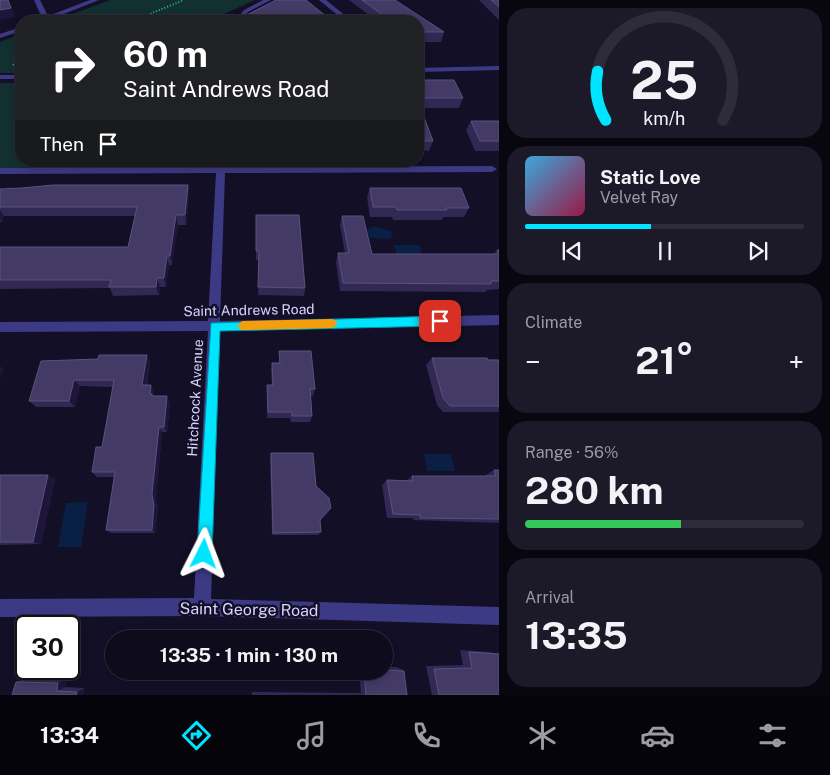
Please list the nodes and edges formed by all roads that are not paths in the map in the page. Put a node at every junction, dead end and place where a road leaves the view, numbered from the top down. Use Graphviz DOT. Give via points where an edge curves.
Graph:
graph roads {
  1 [pos="37,0"];
  2 [pos="96,0"];
  3 [pos="268,0"];
  4 [pos="322,0"];
  5 [pos="42,15"];
  6 [pos="56,15"];
  7 [pos="243,15"];
  8 [pos="341,15"];
  9 [pos="15,30"];
  10 [pos="0,36"];
  11 [pos="499,68"];
  12 [pos="424,70"];
  13 [pos="0,77"];
  14 [pos="15,77"];
  15 [pos="184,167"];
  16 [pos="221,167"];
  17 [pos="311,167"];
  18 [pos="492,169"];
  19 [pos="0,172"];
  20 [pos="499,320"];
  21 [pos="215,326"];
  22 [pos="0,327"];
  23 [pos="202,607"];
  24 [pos="0,608"];
  25 [pos="499,616"];
  1 -- 5 [label="street"];
  2 -- 6 [label="street"];
  3 -- 7 [label="street"];
  4 -- 8 [label="street"];
  9 -- 10 [label="street"];
  11 -- 12 [label="street"];
  13 -- 14 [label="street"];
  15 -- 19 [label="street"];
  16 -- 21 [label="street, Hitchcock Avenue"];
  17 -- 18 [label="street"];
  20 -- 21 [label="street, Saint Andrews Road"];
  21 -- 22 [label="street, Saint Andrews Road"];
  21 -- 23 [label="street, Hitchcock Avenue"];
  23 -- 24 [label="street, Saint George Road"];
  23 -- 25 [label="street, Saint George Road"];
}
